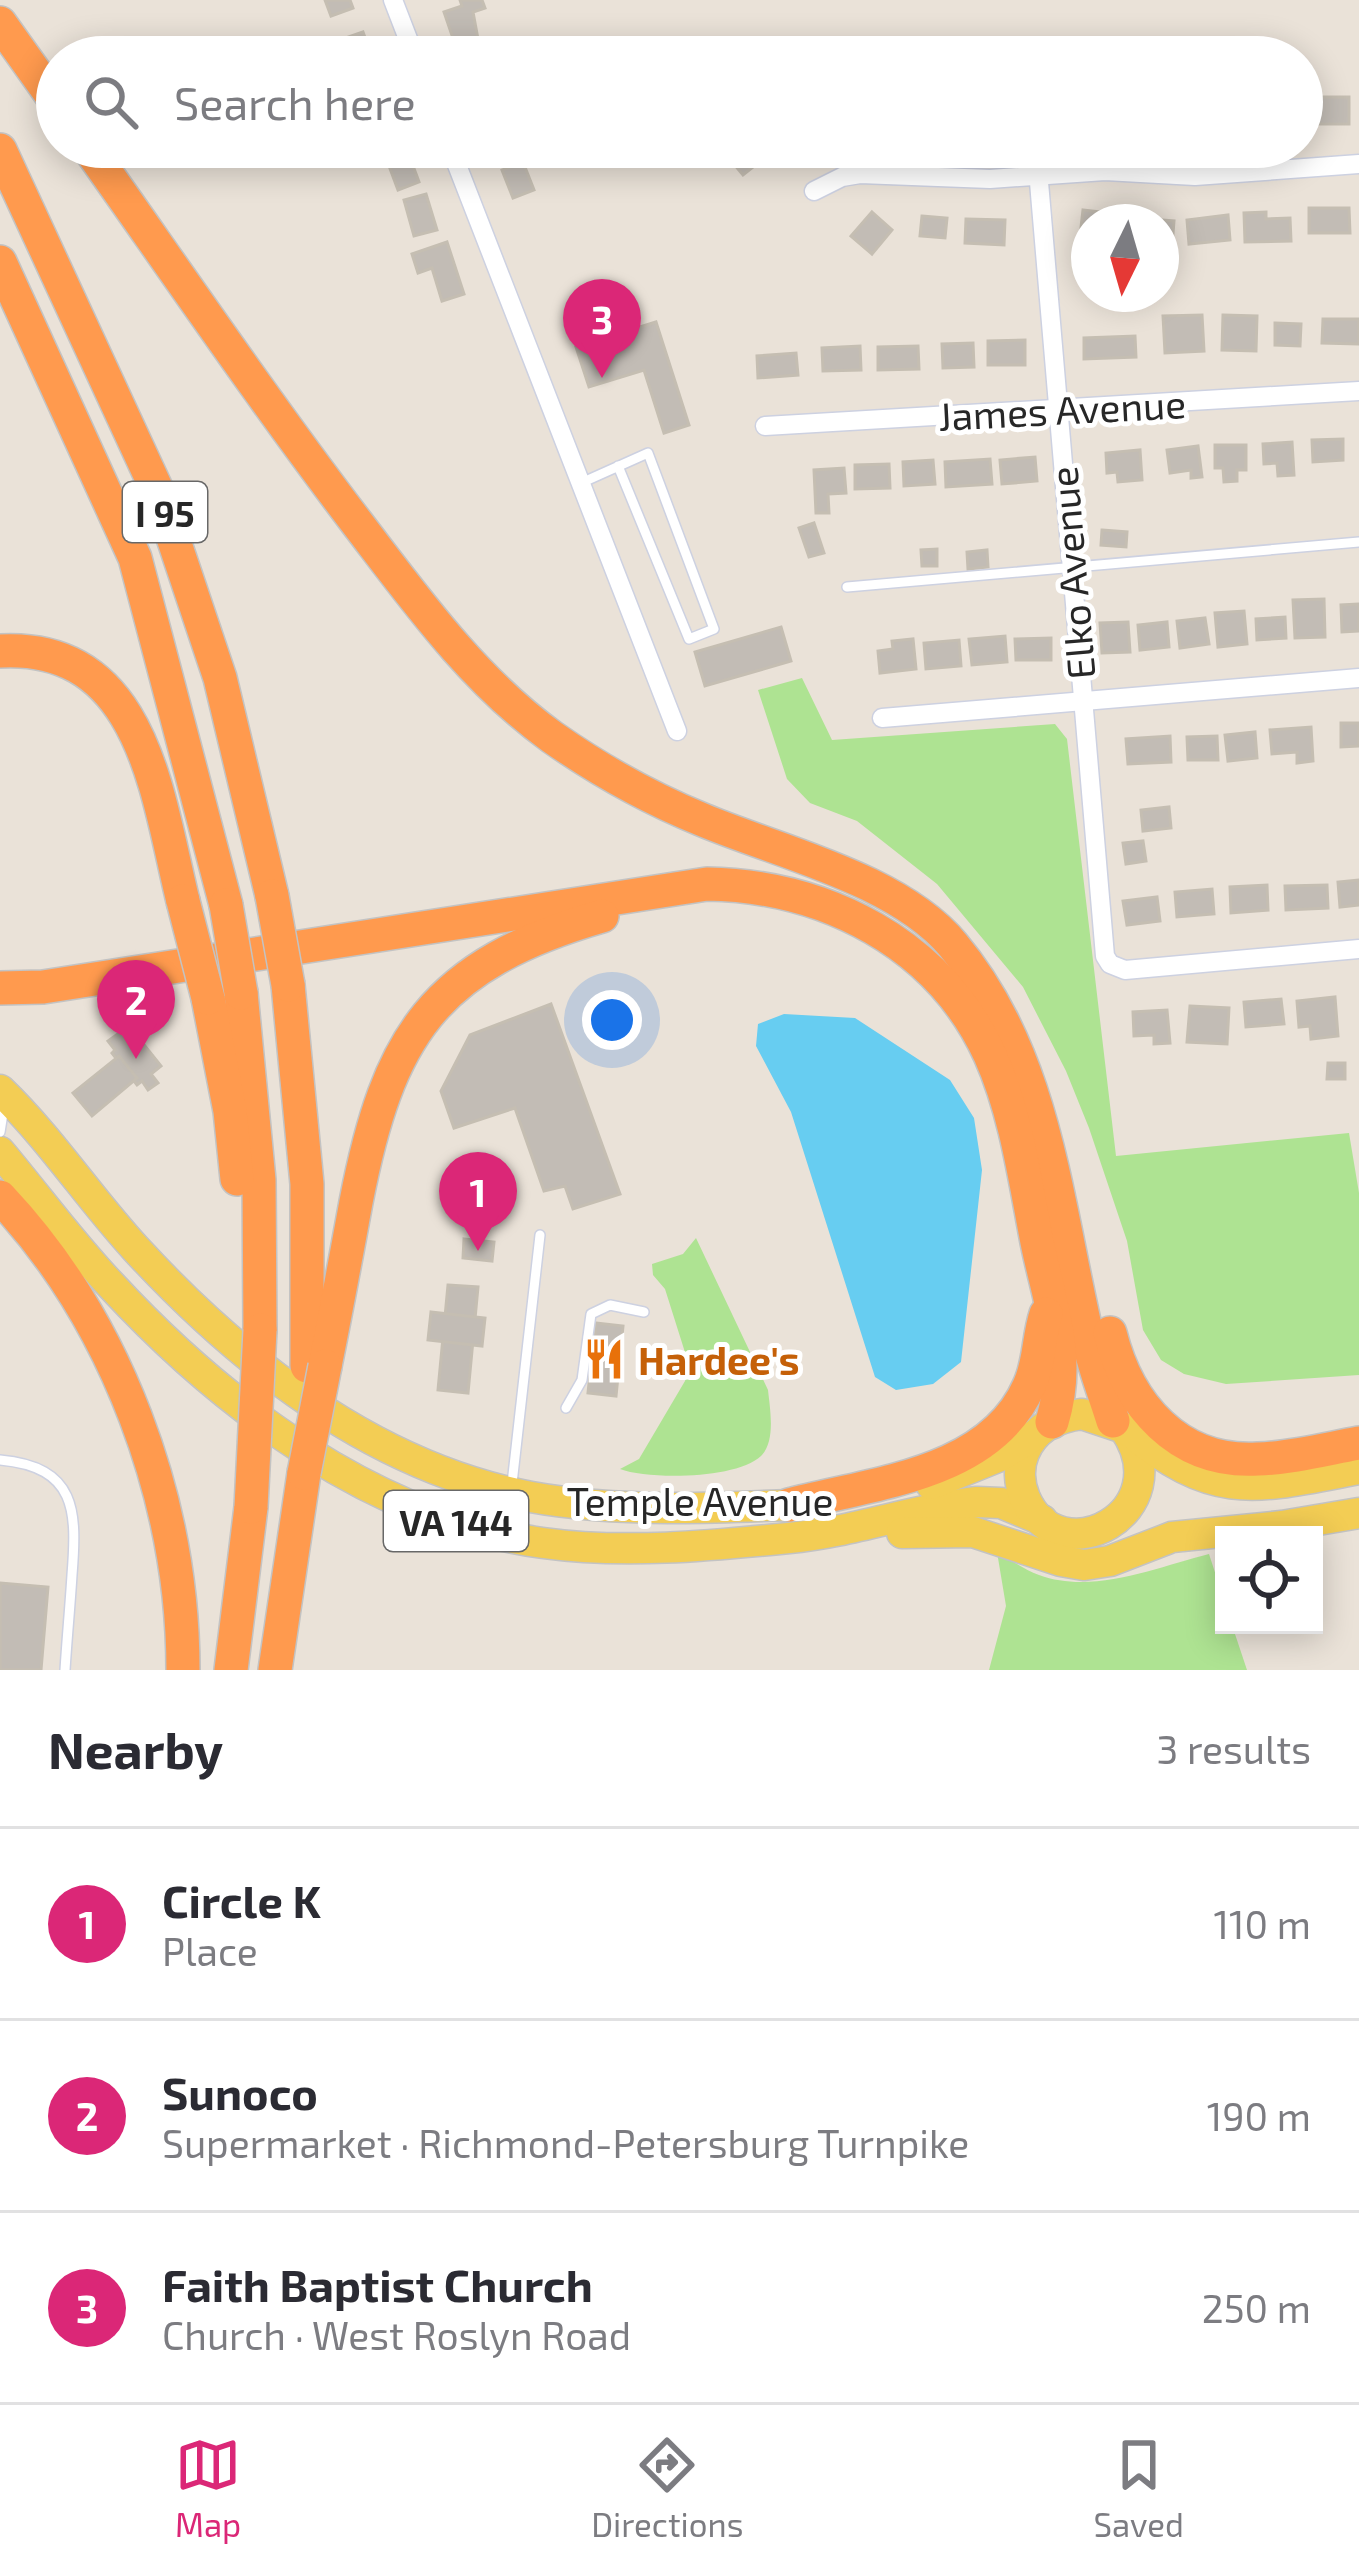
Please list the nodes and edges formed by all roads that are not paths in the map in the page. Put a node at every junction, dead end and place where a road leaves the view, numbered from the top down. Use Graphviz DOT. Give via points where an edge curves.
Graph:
graph roads {
  1 [pos="393,0"];
  2 [pos="0,22"];
  3 [pos="407,36"];
  4 [pos="36,73"];
  5 [pos="0,150"];
  6 [pos="1359,164"];
  7 [pos="1323,167"];
  8 [pos="103,168"];
  9 [pos="458,168"];
  10 [pos="1038,168"];
  11 [pos="1304,168"];
  12 [pos="1038,174"];
  13 [pos="814,191"];
  14 [pos="0,262"];
  15 [pos="1359,392"];
  16 [pos="1058,410"];
  17 [pos="765,427"];
  18 [pos="618,466"];
  19 [pos="580,483"];
  20 [pos="1359,542"];
  21 [pos="1071,566"];
  22 [pos="847,587"];
  23 [pos="0,651"];
  24 [pos="1359,678"];
  25 [pos="1082,700"];
  26 [pos="882,718"];
  27 [pos="677,731"];
  28 [pos="787,893"];
  29 [pos="1359,949"];
  30 [pos="0,974"];
  31 [pos="0,988"];
  32 [pos="984,989"];
  33 [pos="224,995"];
  34 [pos="3,1093"];
  35 [pos="0,1132"];
  36 [pos="0,1151"];
  37 [pos="0,1197"];
  38 [pos="540,1235"];
  39 [pos="1067,1235"];
  40 [pos="1050,1301"];
  41 [pos="644,1312"];
  42 [pos="316,1366"];
  43 [pos="566,1408"];
  44 [pos="1119,1425"];
  45 [pos="1043,1428"];
  46 [pos="1359,1443"];
  47 [pos="0,1460"];
  48 [pos="1359,1469"];
  49 [pos="511,1492"];
  50 [pos="1359,1495"];
  51 [pos="1359,1513"];
  52 [pos="1042,1520"];
  53 [pos="792,1521"];
  54 [pos="1089,1533"];
  55 [pos="506,1536"];
  56 [pos="65,1670"];
  57 [pos="184,1670"];
  58 [pos="231,1670"];
  59 [pos="275,1670"];
  1 -- 3 [label="street"];
  2 -- 4 [label="highway"];
  5 -- 42 [label="highway, I 95, bridge" via="157,490 220,678 288,985"];
  6 -- 7 [label="street"];
  8 -- 32 [label="highway" via="302,450 421,608 494,688 575,753 650,796 892,898 951,942"];
  9 -- 19 [label="street"];
  10 -- 12 [label="street, Elko Avenue"];
  11 -- 12 [label="street"];
  12 -- 13 [label="street" via="860,174"];
  12 -- 16 [label="street, Elko Avenue"];
  14 -- 33 [label="highway, I 95, bridge" via="135,558 226,905"];
  15 -- 16 [label="street, James Avenue"];
  16 -- 17 [label="street, James Avenue"];
  16 -- 21 [label="street, Elko Avenue"];
  18 -- 18 [label="lane" via="689,639 714,629 648,453"];
  18 -- 19 [label="lane"];
  19 -- 27 [label="street"];
  20 -- 21 [label="lane"];
  21 -- 22 [label="lane"];
  21 -- 25 [label="street, Elko Avenue"];
  23 -- 33 [label="highway, bridge" via="71,665 127,712 144,746 183,901"];
  24 -- 25 [label="street"];
  25 -- 26 [label="street"];
  25 -- 29 [label="street, Elko Avenue" via="1105,956 1116,968"];
  28 -- 31 [label="highway" via="707,884"];
  28 -- 40 [label="highway" via="892,939 939,979 976,1028 1009,1114"];
  28 -- 42 [label="highway" via="686,897 583,921 509,950 448,994 399,1056 376,1110"];
  30 -- 32 [label="highway" via="732,866 813,876 856,892 909,923"];
  32 -- 39 [label="highway" via="1026,1071"];
  33 -- 58 [label="highway, I 95, bridge" via="260,1180 257,1425"];
  34 -- 35 [label="lane"];
  34 -- 49 [label="main road, Temple Avenue / VA 144" via="135,1248 269,1374 403,1454"];
  36 -- 55 [label="main road, Temple Avenue / VA 144" via="109,1283 229,1394 364,1483"];
  37 -- 57 [label="highway" via="72,1291 138,1425 167,1523"];
  38 -- 49 [label="lane"];
  39 -- 44 [label="highway" via="1088,1341"];
  39 -- 46 [label="highway" via="1092,1268 1130,1391 1172,1436 1242,1460"];
  40 -- 45 [label="highway" via="1063,1368"];
  40 -- 53 [label="highway" via="1029,1388 994,1435 965,1454"];
  41 -- 43 [label="lane" via="610,1305 591,1314 582,1380"];
  42 -- 59 [label="highway, I 95, bridge"];
  44 -- 45 [label="main road, VA 144" via="1082,1414"];
  44 -- 48 [label="main road" via="1175,1467 1217,1483"];
  44 -- 54 [label="main road" via="1140,1463 1137,1492 1123,1515"];
  45 -- 52 [label="main road" via="1021,1461 1020,1483"];
  45 -- 53 [label="main road, Temple Avenue / VA 144" via="931,1484"];
  47 -- 56 [label="lane" via="38,1467 70,1502 76,1527"];
  49 -- 53 [label="main road, Temple Avenue / VA 144"];
  49 -- 55 [label="lane"];
  50 -- 54 [label="main road, VA 144"];
  51 -- 53 [label="main road" via="1172,1537 1084,1565 957,1530"];
  52 -- 53 [label="main road, Temple Avenue / VA 144" via="985,1501"];
  52 -- 54 [label="main road, VA 144"];
  53 -- 55 [label="main road, Temple Avenue / VA 144" via="630,1548"];
}
